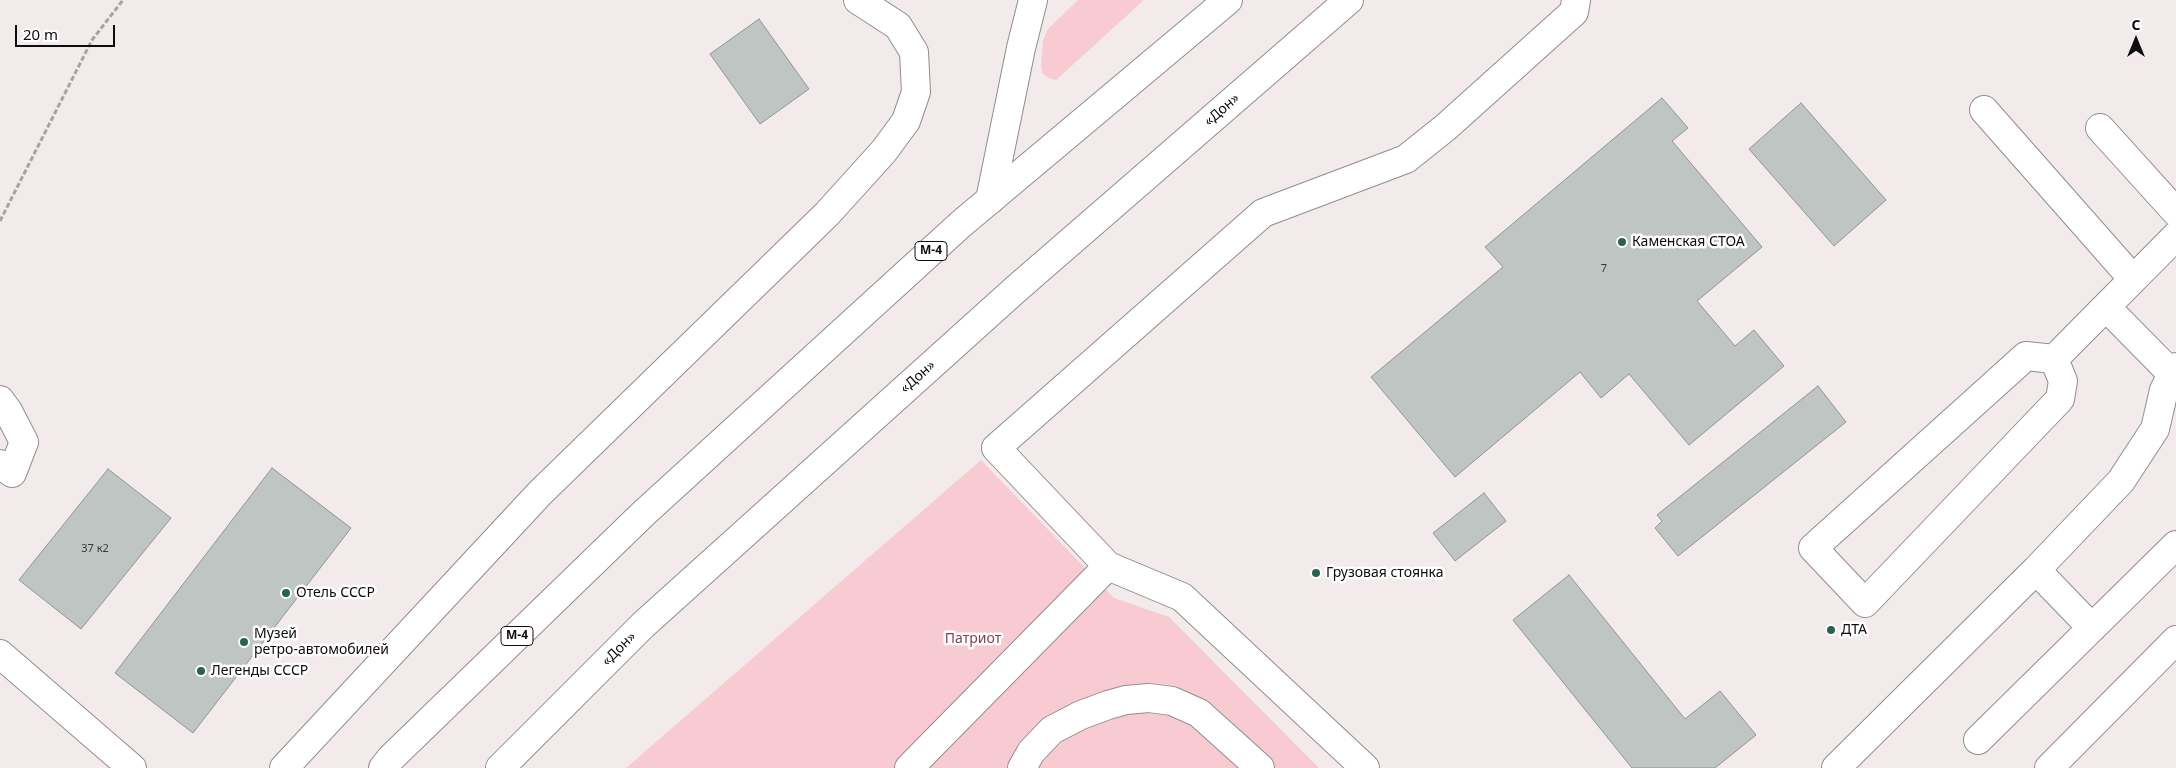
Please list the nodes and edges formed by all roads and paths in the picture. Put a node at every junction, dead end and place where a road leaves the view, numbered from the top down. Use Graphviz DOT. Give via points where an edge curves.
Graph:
graph roads {
  1 [pos="123,0"];
  2 [pos="858,0"];
  3 [pos="1033,0"];
  4 [pos="1228,0"];
  5 [pos="1349,0"];
  6 [pos="1576,0"];
  7 [pos="1984,110"];
  8 [pos="2100,128"];
  9 [pos="990,200"];
  10 [pos="2176,212"];
  11 [pos="0,221"];
  12 [pos="2176,236"];
  13 [pos="2133,279"];
  14 [pos="2106,307"];
  15 [pos="2054,359"];
  16 [pos="2175,373"];
  17 [pos="0,400"];
  18 [pos="0,464"];
  19 [pos="2176,545"];
  20 [pos="1108,566"];
  21 [pos="2036,570"];
  22 [pos="2092,628"];
  23 [pos="2176,640"];
  24 [pos="0,654"];
  25 [pos="1978,740"];
  26 [pos="381,766"];
  27 [pos="1844,766"];
  28 [pos="132,768"];
  29 [pos="284,768"];
  30 [pos="500,768"];
  31 [pos="909,768"];
  32 [pos="1022,768"];
  33 [pos="1260,768"];
  34 [pos="1365,768"];
  35 [pos="2049,768"];
  1 -- 11 [label="path" via="92,40"];
  2 -- 29 [label="main road" via="898,26 914,52 916,92 906,121 884,151 827,214 540,493"];
  3 -- 9 [label="main road"];
  4 -- 9 [label="main road, М-4"];
  5 -- 30 [label="main road, «Дон»" via="1016,289 672,599"];
  6 -- 20 [label="main road" via="1574,12 1446,127 1406,158 1263,213 996,448"];
  7 -- 13 [label="main road"];
  8 -- 10 [label="main road"];
  9 -- 26 [label="main road, М-4" via="644,514"];
  12 -- 13 [label="main road"];
  13 -- 14 [label="main road"];
  14 -- 15 [label="main road"];
  14 -- 16 [label="main road"];
  15 -- 15 [label="main road" via="2063,381 2060,399 1865,603 1813,548 2026,356"];
  16 -- 21 [label="main road" via="2164,390 2155,429 2121,481"];
  17 -- 18 [label="main road" via="24,442 12,473"];
  19 -- 22 [label="main road"];
  20 -- 31 [label="main road"];
  20 -- 34 [label="main road" via="1182,597"];
  21 -- 22 [label="main road"];
  21 -- 27 [label="main road"];
  22 -- 25 [label="main road"];
  23 -- 35 [label="main road"];
  24 -- 28 [label="main road"];
  32 -- 33 [label="main road" via="1031,752 1052,730 1108,705 1149,698 1172,701 1199,713"];
}
